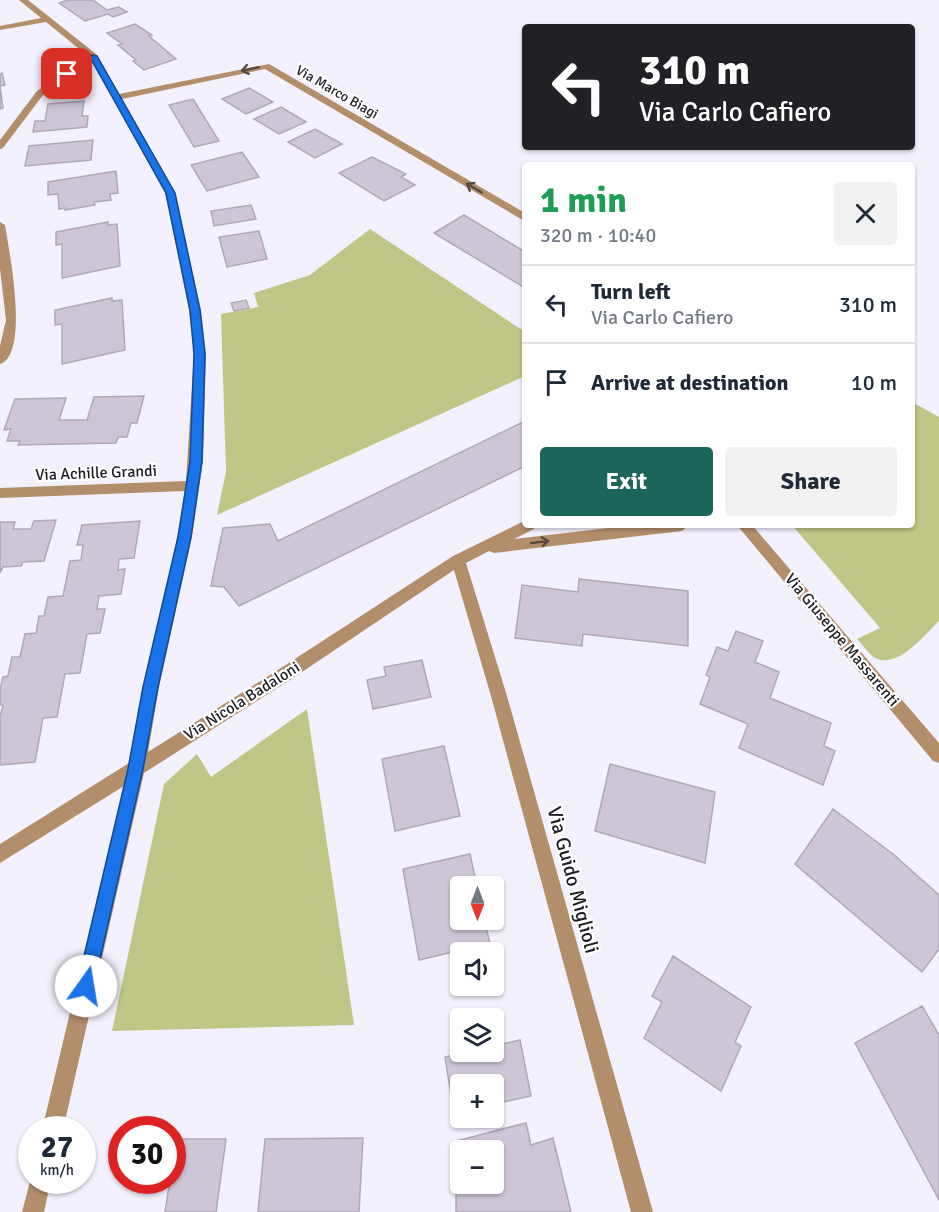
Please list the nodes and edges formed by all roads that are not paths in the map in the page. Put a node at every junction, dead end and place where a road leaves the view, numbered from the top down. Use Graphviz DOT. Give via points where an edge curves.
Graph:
graph roads {
  1 [pos="23,0"];
  2 [pos="49,19"];
  3 [pos="0,28"];
  4 [pos="93,56"];
  5 [pos="118,97"];
  6 [pos="0,146"];
  7 [pos="522,215"];
  8 [pos="0,225"];
  9 [pos="5,288"];
  10 [pos="0,360"];
  11 [pos="192,486"];
  12 [pos="0,493"];
  13 [pos="523,528"];
  14 [pos="657,528"];
  15 [pos="747,528"];
  16 [pos="482,549"];
  17 [pos="458,560"];
  18 [pos="939,755"];
  19 [pos="136,769"];
  20 [pos="0,854"];
  21 [pos="55,1116"];
  22 [pos="37,1194"];
  23 [pos="33,1212"];
  24 [pos="642,1212"];
  1 -- 2 [label="street"];
  2 -- 3 [label="street"];
  2 -- 4 [label="street"];
  4 -- 5 [label="street"];
  4 -- 6 [label="street" via="40,93"];
  7 -- 5 [label="street, Via Marco Biagi, one-way" via="266,66"];
  5 -- 11 [label="street" via="170,193 195,310 200,392"];
  8 -- 9 [label="street"];
  9 -- 10 [label="street" via="12,326"];
  11 -- 12 [label="street, Via Achille Grandi"];
  11 -- 19 [label="street" via="185,537"];
  13 -- 16 [label="street, Via Nicola Badaloni"];
  16 -- 14 [label="street, Via Nicola Badaloni, one-way"];
  15 -- 18 [label="street, Via Giuseppe Massarenti"];
  16 -- 17 [label="street, Via Nicola Badaloni"];
  17 -- 19 [label="street, Via Nicola Badaloni"];
  17 -- 24 [label="street, Via Guido Miglioli"];
  19 -- 20 [label="street, Via Nicola Badaloni"];
  19 -- 21 [label="street"];
  22 -- 23 [label="street"];
}
